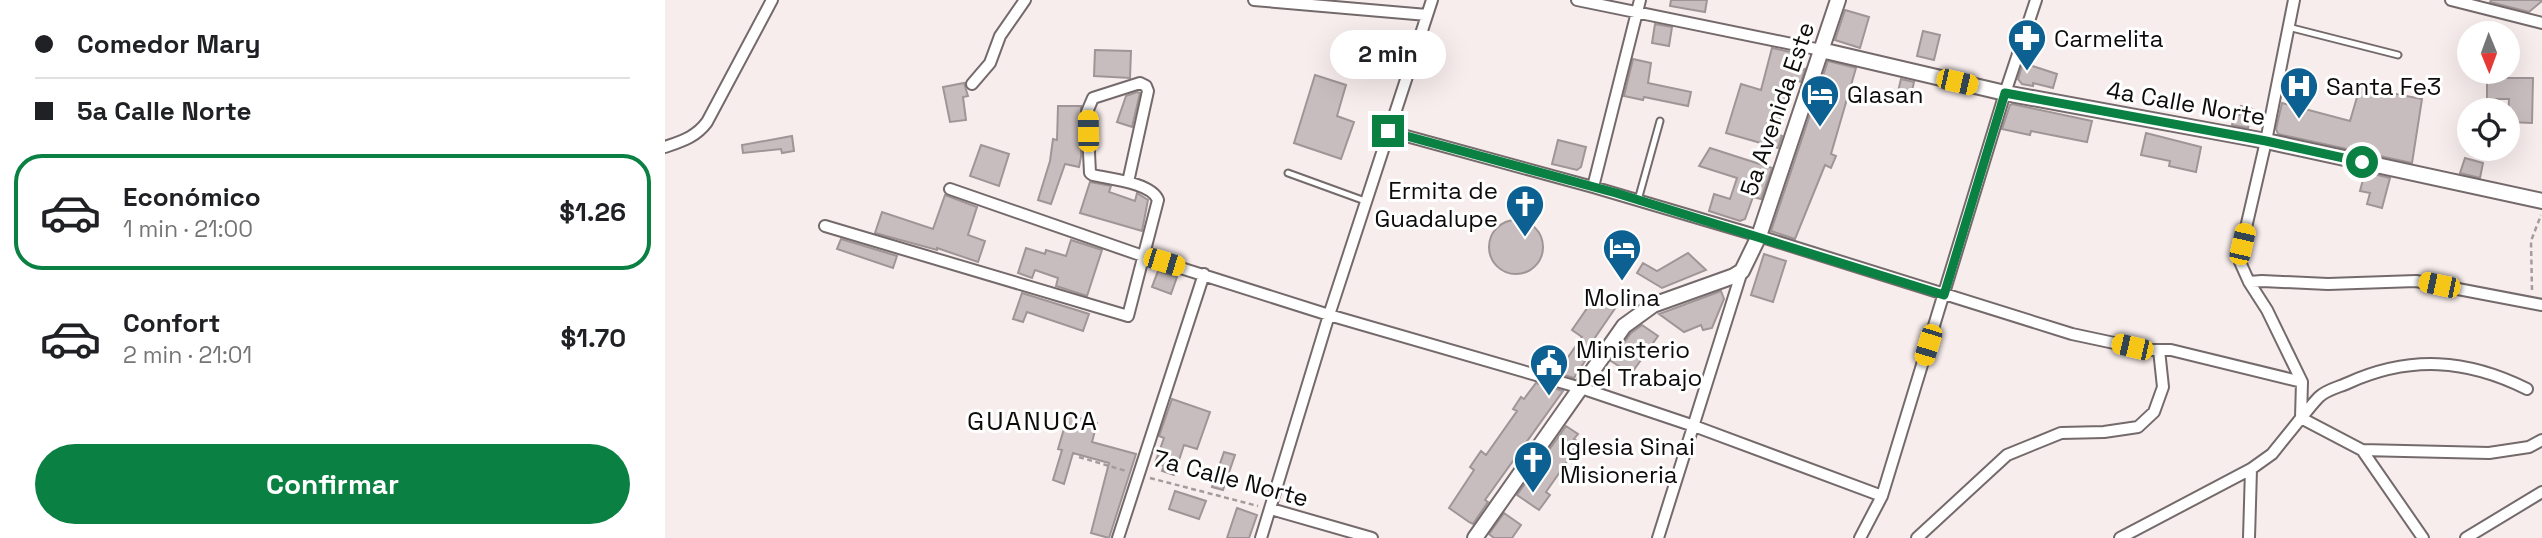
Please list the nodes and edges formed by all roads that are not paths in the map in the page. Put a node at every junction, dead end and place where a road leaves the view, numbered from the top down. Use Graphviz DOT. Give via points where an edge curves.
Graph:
graph roads {
  1 [pos="772,0"];
  2 [pos="1025,0"];
  3 [pos="1254,0"];
  4 [pos="1431,0"];
  5 [pos="1577,0"];
  6 [pos="1640,0"];
  7 [pos="1837,0"];
  8 [pos="2294,0"];
  9 [pos="2451,0"];
  10 [pos="2033,1"];
  11 [pos="1636,13"];
  12 [pos="1427,15"];
  13 [pos="2542,23"];
  14 [pos="2288,27"];
  15 [pos="1821,50"];
  16 [pos="2398,55"];
  17 [pos="972,84"];
  18 [pos="2005,93"];
  19 [pos="1660,121"];
  20 [pos="1388,131"];
  21 [pos="2266,141"];
  22 [pos="665,147"];
  23 [pos="1288,173"];
  24 [pos="1128,182"];
  25 [pos="1593,187"];
  26 [pos="950,189"];
  27 [pos="1638,200"];
  28 [pos="1365,201"];
  29 [pos="2542,201"];
  30 [pos="825,226"];
  31 [pos="1759,236"];
  32 [pos="1143,256"];
  33 [pos="1742,271"];
  34 [pos="1204,274"];
  35 [pos="2249,282"];
  36 [pos="1944,295"];
  37 [pos="2537,305"];
  38 [pos="1329,315"];
  39 [pos="2159,351"];
  40 [pos="2302,382"];
  41 [pos="1581,388"];
  42 [pos="2528,389"];
  43 [pos="2301,418"];
  44 [pos="1694,426"];
  45 [pos="2542,440"];
  46 [pos="2362,450"];
  47 [pos="2251,469"];
  48 [pos="2542,492"];
  49 [pos="1882,496"];
  50 [pos="1271,509"];
  51 [pos="1118,538"];
  52 [pos="1261,538"];
  53 [pos="1372,538"];
  54 [pos="1475,538"];
  55 [pos="1658,538"];
  56 [pos="1860,538"];
  57 [pos="1917,538"];
  58 [pos="2120,538"];
  59 [pos="2249,538"];
  60 [pos="2423,538"];
  61 [pos="2466,538"];
  1 -- 22 [label="street" via="701,131"];
  2 -- 17 [label="street" via="1000,36 990,63"];
  3 -- 12 [label="street"];
  4 -- 12 [label="street"];
  5 -- 11 [label="street"];
  6 -- 11 [label="street"];
  7 -- 15 [label="street, 5a Avenida Este"];
  8 -- 14 [label="street"];
  9 -- 13 [label="street"];
  10 -- 18 [label="street"];
  11 -- 15 [label="street"];
  11 -- 25 [label="street"];
  12 -- 20 [label="street"];
  14 -- 16 [label="lane"];
  14 -- 21 [label="street"];
  15 -- 18 [label="street, 4a Calle Norte"];
  15 -- 31 [label="street, 5a Avenida Este"];
  18 -- 21 [label="street, 4a Calle Norte"];
  18 -- 36 [label="street"];
  19 -- 27 [label="lane"];
  20 -- 25 [label="street"];
  20 -- 28 [label="street"];
  21 -- 29 [label="street, 4a Calle Norte"];
  21 -- 35 [label="street" via="2242,244 2240,262"];
  23 -- 28 [label="lane"];
  24 -- 24 [label="street" via="1148,91 1140,83 1093,98 1087,112 1090,173"];
  24 -- 32 [label="street" via="1153,192 1158,200"];
  25 -- 27 [label="street"];
  26 -- 32 [label="street"];
  27 -- 31 [label="street"];
  28 -- 38 [label="street"];
  30 -- 32 [label="street" via="1128,316"];
  31 -- 33 [label="street, 5a Avenida Este"];
  31 -- 36 [label="street"];
  32 -- 34 [label="street"];
  33 -- 41 [label="street" via="1653,305 1624,326"];
  33 -- 44 [label="street"];
  34 -- 38 [label="street"];
  34 -- 51 [label="street"];
  35 -- 37 [label="street" via="2416,281"];
  35 -- 40 [label="street"];
  36 -- 39 [label="street" via="2072,334"];
  36 -- 49 [label="street"];
  38 -- 41 [label="street"];
  38 -- 50 [label="street"];
  39 -- 40 [label="street" via="2171,350"];
  39 -- 57 [label="street" via="2163,387 2154,412 2138,427 2061,433 2007,455"];
  40 -- 43 [label="street"];
  41 -- 44 [label="street"];
  41 -- 54 [label="street"];
  42 -- 43 [label="street" via="2473,368 2444,363 2406,366 2373,372 2321,395"];
  43 -- 46 [label="street"];
  43 -- 47 [label="street" via="2272,454"];
  44 -- 49 [label="street"];
  44 -- 55 [label="street"];
  45 -- 46 [label="street" via="2529,447 2489,453"];
  46 -- 60 [label="street"];
  47 -- 58 [label="street"];
  47 -- 59 [label="street"];
  48 -- 61 [label="street"];
  49 -- 56 [label="street"];
  50 -- 52 [label="street"];
  50 -- 53 [label="street, 7a Calle Norte"];
}
